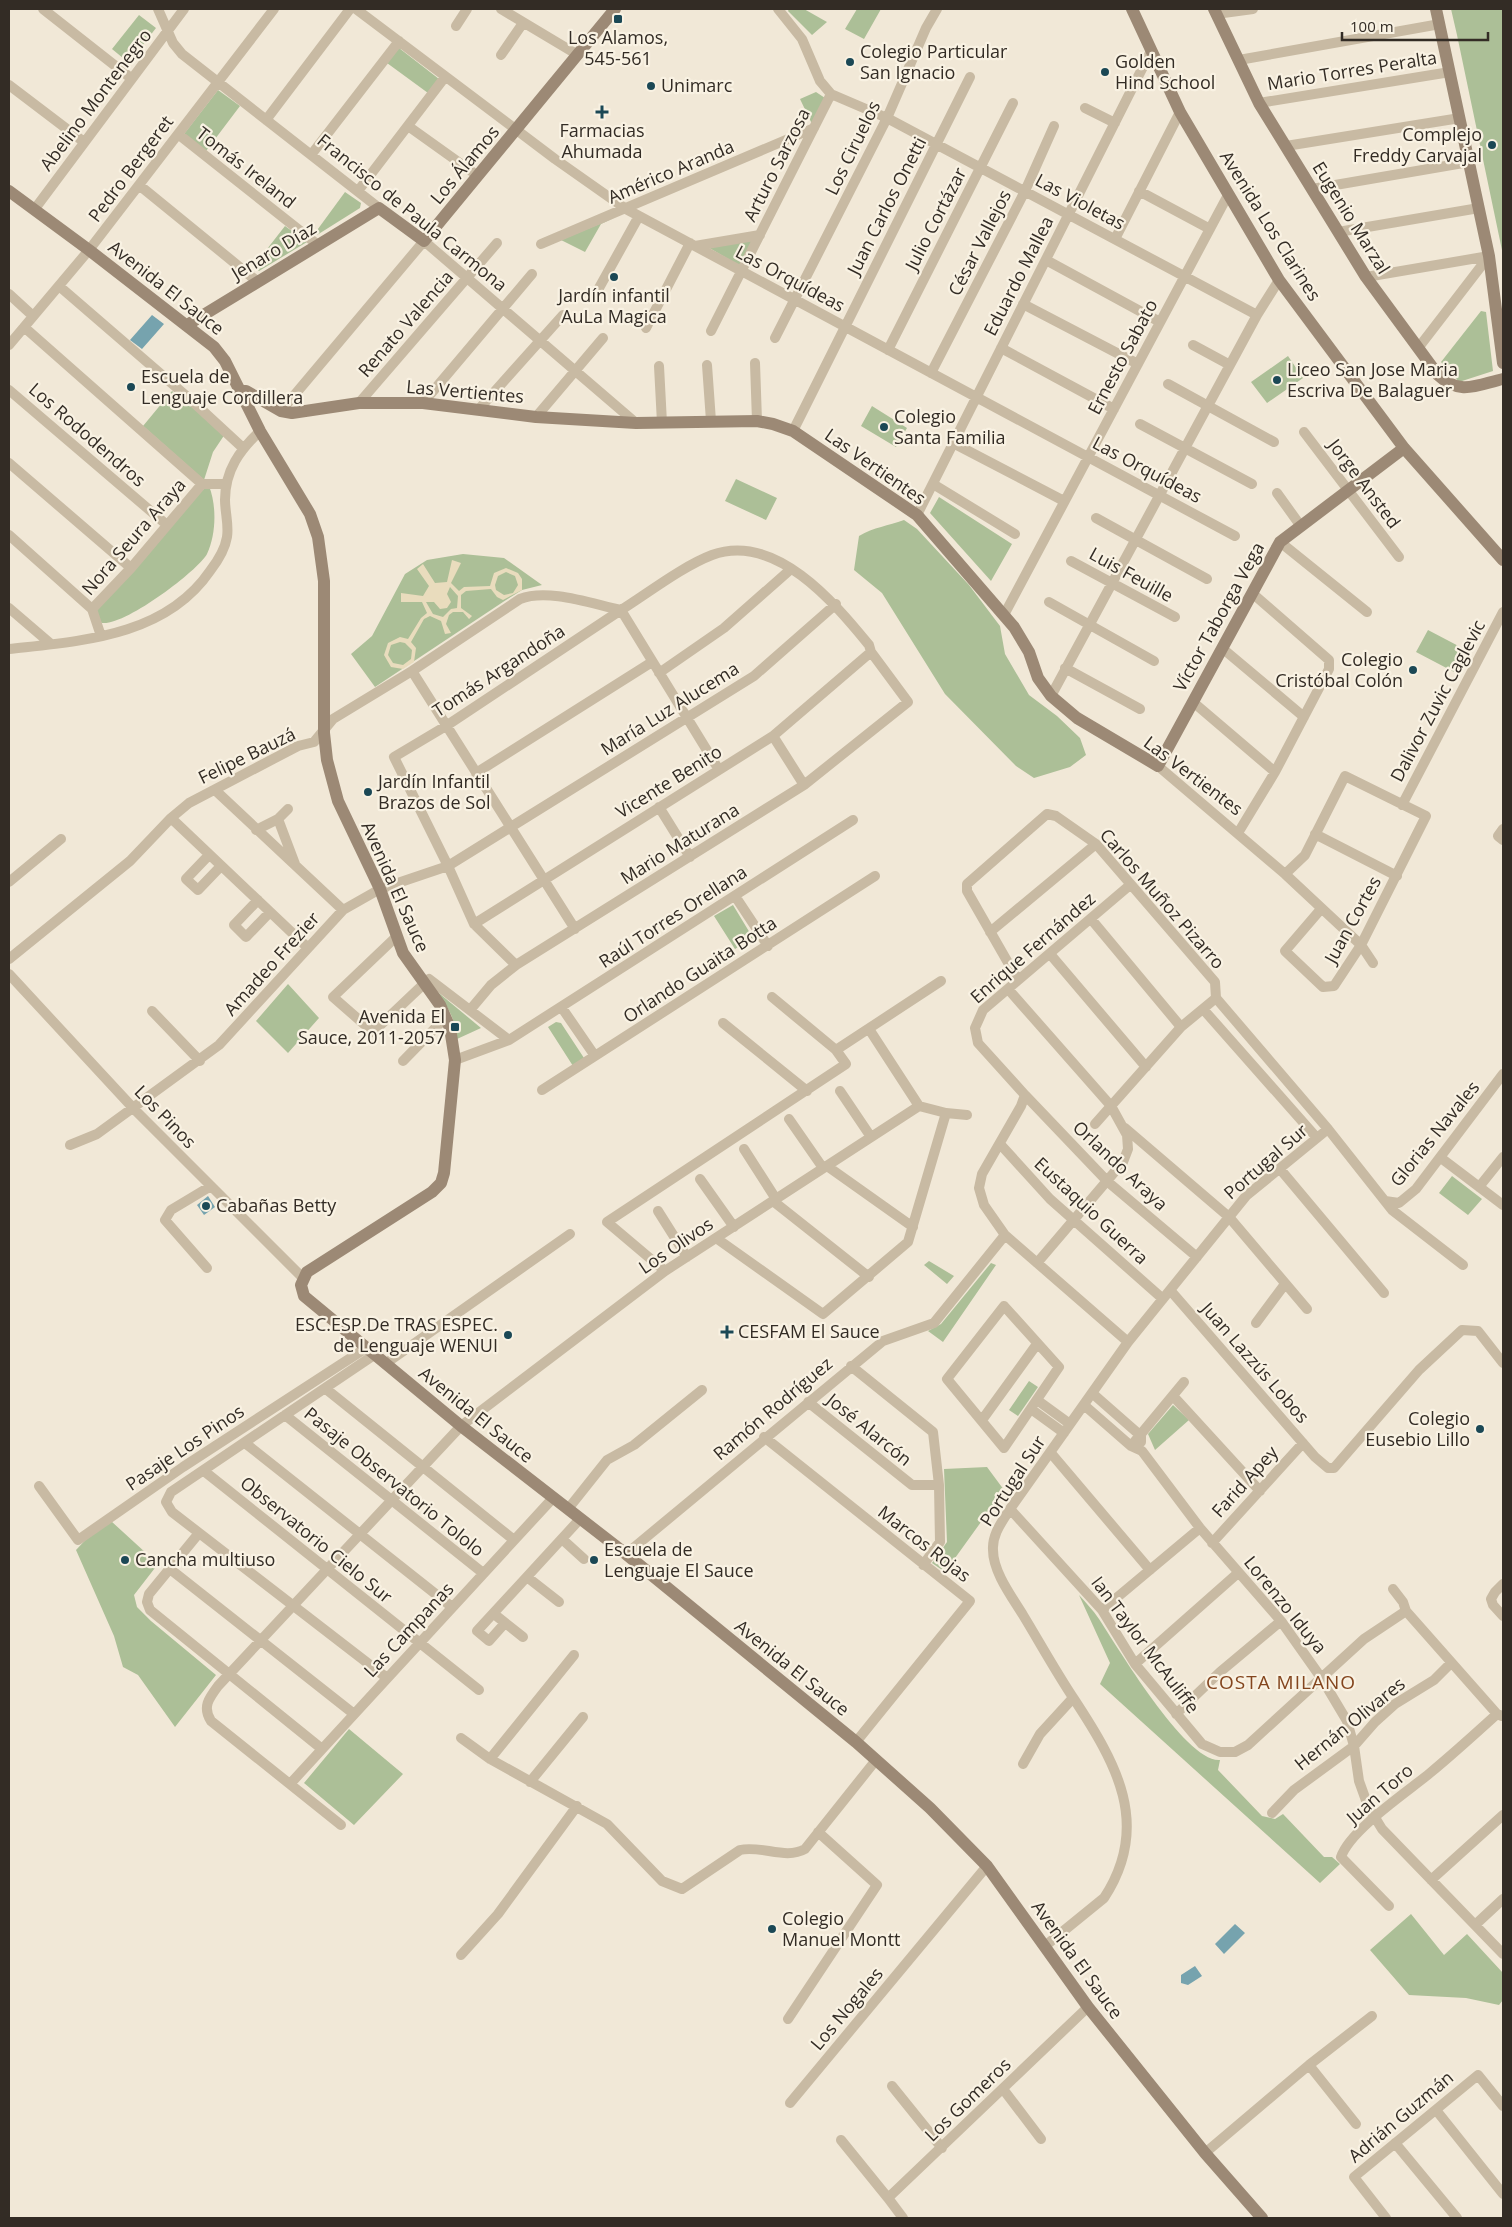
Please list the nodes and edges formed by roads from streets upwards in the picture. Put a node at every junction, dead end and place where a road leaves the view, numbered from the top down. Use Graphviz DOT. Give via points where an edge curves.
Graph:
graph roads {
  1 [pos="43,9"];
  2 [pos="158,9"];
  3 [pos="184,9"];
  4 [pos="274,9"];
  5 [pos="350,9"];
  6 [pos="356,9"];
  7 [pos="467,9"];
  8 [pos="501,9"];
  9 [pos="937,9"];
  10 [pos="1132,9"];
  11 [pos="1253,9"];
  12 [pos="1436,9"];
  13 [pos="613,10"];
  14 [pos="781,10"];
  15 [pos="1215,11"];
  16 [pos="523,22"];
  17 [pos="1440,24"];
  18 [pos="456,26"];
  19 [pos="167,32"];
  20 [pos="399,41"];
  21 [pos="1151,52"];
  22 [pos="501,55"];
  23 [pos="578,56"];
  24 [pos="1239,60"];
  25 [pos="1450,72"];
  26 [pos="445,77"];
  27 [pos="970,77"];
  28 [pos="132,79"];
  29 [pos="217,83"];
  30 [pos="9,85"];
  31 [pos="831,94"];
  32 [pos="1013,103"];
  33 [pos="1259,103"];
  34 [pos="1085,108"];
  35 [pos="1180,112"];
  36 [pos="887,118"];
  37 [pos="1460,118"];
  38 [pos="266,120"];
  39 [pos="1115,123"];
  40 [pos="408,126"];
  41 [pos="1054,126"];
  42 [pos="518,128"];
  43 [pos="814,128"];
  44 [pos="178,134"];
  45 [pos="84,142"];
  46 [pos="936,144"];
  47 [pos="1286,146"];
  48 [pos="311,155"];
  49 [pos="1469,162"];
  50 [pos="980,168"];
  51 [pos="478,176"];
  52 [pos="139,185"];
  53 [pos="1312,189"];
  54 [pos="358,191"];
  55 [pos="1025,191"];
  56 [pos="1139,191"];
  57 [pos="9,192"];
  58 [pos="1228,195"];
  59 [pos="379,208"];
  60 [pos="1479,208"];
  61 [pos="626,209"];
  62 [pos="34,210"];
  63 [pos="1068,214"];
  64 [pos="639,216"];
  65 [pos="1210,229"];
  66 [pos="1338,232"];
  67 [pos="760,234"];
  68 [pos="1115,239"];
  69 [pos="424,241"];
  70 [pos="496,243"];
  71 [pos="541,244"];
  72 [pos="318,245"];
  73 [pos="692,245"];
  74 [pos="89,250"];
  75 [pos="1489,256"];
  76 [pos="1046,260"];
  77 [pos="742,271"];
  78 [pos="532,274"];
  79 [pos="1184,276"];
  80 [pos="1366,277"];
  81 [pos="467,278"];
  82 [pos="1279,280"];
  83 [pos="258,282"];
  84 [pos="59,286"];
  85 [pos="599,288"];
  86 [pos="9,294"];
  87 [pos="795,300"];
  88 [pos="1499,300"];
  89 [pos="1023,304"];
  90 [pos="504,309"];
  91 [pos="562,315"];
  92 [pos="1257,315"];
  93 [pos="34,316"];
  94 [pos="1160,322"];
  95 [pos="187,325"];
  96 [pos="845,326"];
  97 [pos="24,327"];
  98 [pos="646,328"];
  99 [pos="711,331"];
  100 [pos="603,338"];
  101 [pos="775,338"];
  102 [pos="540,340"];
  103 [pos="9,345"];
  104 [pos="1193,345"];
  105 [pos="1420,347"];
  106 [pos="1001,348"];
  107 [pos="888,350"];
  108 [pos="755,363"];
  109 [pos="1503,363"];
  110 [pos="1138,364"];
  111 [pos="708,365"];
  112 [pos="1230,365"];
  113 [pos="659,366"];
  114 [pos="577,371"];
  115 [pos="931,373"];
  116 [pos="1503,379"];
  117 [pos="1168,384"];
  118 [pos="9,390"];
  119 [pos="241,391"];
  120 [pos="976,397"];
  121 [pos="359,403"];
  122 [pos="423,403"];
  123 [pos="1208,405"];
  124 [pos="479,409"];
  125 [pos="1114,409"];
  126 [pos="281,411"];
  127 [pos="536,417"];
  128 [pos="711,421"];
  129 [pos="757,421"];
  130 [pos="636,423"];
  131 [pos="662,424"];
  132 [pos="1140,424"];
  133 [pos="260,431"];
  134 [pos="792,431"];
  135 [pos="1304,432"];
  136 [pos="1274,442"];
  137 [pos="953,443"];
  138 [pos="243,448"];
  139 [pos="1404,448"];
  140 [pos="1184,449"];
  141 [pos="1088,457"];
  142 [pos="9,463"];
  143 [pos="202,484"];
  144 [pos="226,484"];
  145 [pos="933,484"];
  146 [pos="1252,484"];
  147 [pos="1348,489"];
  148 [pos="1277,493"];
  149 [pos="1159,495"];
  150 [pos="1064,501"];
  151 [pos="917,515"];
  152 [pos="1096,518"];
  153 [pos="167,525"];
  154 [pos="1300,525"];
  155 [pos="1015,534"];
  156 [pos="9,535"];
  157 [pos="1235,536"];
  158 [pos="1134,541"];
  159 [pos="1280,542"];
  160 [pos="1399,557"];
  161 [pos="1071,560"];
  162 [pos="1503,560"];
  163 [pos="131,568"];
  164 [pos="791,569"];
  165 [pos="1207,579"];
  166 [pos="1111,583"];
  167 [pos="1252,593"];
  168 [pos="1049,602"];
  169 [pos="836,604"];
  170 [pos="9,608"];
  171 [pos="92,608"];
  172 [pos="621,610"];
  173 [pos="1367,612"];
  174 [pos="1503,612"];
  175 [pos="1004,614"];
  176 [pos="1175,617"];
  177 [pos="1088,625"];
  178 [pos="101,636"];
  179 [pos="51,644"];
  180 [pos="1222,648"];
  181 [pos="9,649"];
  182 [pos="871,652"];
  183 [pos="1154,661"];
  184 [pos="652,662"];
  185 [pos="1065,668"];
  186 [pos="412,671"];
  187 [pos="659,673"];
  188 [pos="1051,696"];
  189 [pos="908,702"];
  190 [pos="1193,702"];
  191 [pos="1140,709"];
  192 [pos="687,717"];
  193 [pos="1304,717"];
  194 [pos="446,726"];
  195 [pos="324,732"];
  196 [pos="773,736"];
  197 [pos="1158,766"];
  198 [pos="719,770"];
  199 [pos="476,772"];
  200 [pos="1275,772"];
  201 [pos="804,785"];
  202 [pos="215,790"];
  203 [pos="1402,805"];
  204 [pos="659,807"];
  205 [pos="288,809"];
  206 [pos="170,818"];
  207 [pos="278,819"];
  208 [pos="852,820"];
  209 [pos="510,827"];
  210 [pos="1503,829"];
  211 [pos="256,830"];
  212 [pos="1238,833"];
  213 [pos="1316,834"];
  214 [pos="61,839"];
  215 [pos="1503,840"];
  216 [pos="1096,844"];
  217 [pos="209,855"];
  218 [pos="690,857"];
  219 [pos="221,866"];
  220 [pos="448,866"];
  221 [pos="297,868"];
  222 [pos="1285,874"];
  223 [pos="875,876"];
  224 [pos="1397,876"];
  225 [pos="544,880"];
  226 [pos="9,882"];
  227 [pos="1130,885"];
  228 [pos="380,889"];
  229 [pos="735,896"];
  230 [pos="258,900"];
  231 [pos="1322,909"];
  232 [pos="343,910"];
  233 [pos="270,912"];
  234 [pos="1091,919"];
  235 [pos="474,924"];
  236 [pos="575,929"];
  237 [pos="990,932"];
  238 [pos="397,936"];
  239 [pos="1361,945"];
  240 [pos="768,946"];
  241 [pos="307,947"];
  242 [pos="1050,954"];
  243 [pos="9,959"];
  244 [pos="1373,963"];
  245 [pos="516,965"];
  246 [pos="9,974"];
  247 [pos="1018,980"];
  248 [pos="941,981"];
  249 [pos="424,983"];
  250 [pos="1008,989"];
  251 [pos="772,997"];
  252 [pos="1216,998"];
  253 [pos="562,1008"];
  254 [pos="1204,1009"];
  255 [pos="470,1010"];
  256 [pos="152,1011"];
  257 [pos="446,1017"];
  258 [pos="723,1023"];
  259 [pos="1181,1027"];
  260 [pos="869,1028"];
  261 [pos="509,1040"];
  262 [pos="836,1050"];
  263 [pos="595,1056"];
  264 [pos="455,1060"];
  265 [pos="200,1061"];
  266 [pos="403,1061"];
  267 [pos="1146,1067"];
  268 [pos="1503,1074"];
  269 [pos="542,1090"];
  270 [pos="807,1091"];
  271 [pos="840,1091"];
  272 [pos="1025,1095"];
  273 [pos="919,1106"];
  274 [pos="1111,1106"];
  275 [pos="134,1109"];
  276 [pos="946,1113"];
  277 [pos="967,1115"];
  278 [pos="790,1119"];
  279 [pos="1095,1124"];
  280 [pos="1125,1128"];
  281 [pos="1328,1129"];
  282 [pos="872,1137"];
  283 [pos="1317,1138"];
  284 [pos="1000,1144"];
  285 [pos="70,1145"];
  286 [pos="744,1149"];
  287 [pos="1503,1157"];
  288 [pos="1441,1158"];
  289 [pos="825,1167"];
  290 [pos="1280,1169"];
  291 [pos="700,1179"];
  292 [pos="1108,1182"];
  293 [pos="211,1186"];
  294 [pos="1479,1187"];
  295 [pos="775,1200"];
  296 [pos="1385,1201"];
  297 [pos="1503,1205"];
  298 [pos="658,1211"];
  299 [pos="1229,1217"];
  300 [pos="1074,1221"];
  301 [pos="734,1227"];
  302 [pos="913,1227"];
  303 [pos="570,1234"];
  304 [pos="1005,1235"];
  305 [pos="716,1238"];
  306 [pos="687,1257"];
  307 [pos="1197,1257"];
  308 [pos="1037,1263"];
  309 [pos="1463,1265"];
  310 [pos="208,1268"];
  311 [pos="665,1271"];
  312 [pos="869,1277"];
  313 [pos="303,1278"];
  314 [pos="1285,1284"];
  315 [pos="1170,1290"];
  316 [pos="1384,1292"];
  317 [pos="1163,1299"];
  318 [pos="1307,1310"];
  319 [pos="1256,1323"];
  320 [pos="1128,1342"];
  321 [pos="1037,1344"];
  322 [pos="375,1356"];
  323 [pos="1503,1363"];
  324 [pos="851,1366"];
  325 [pos="1184,1382"];
  326 [pos="326,1389"];
  327 [pos="702,1390"];
  328 [pos="1092,1393"];
  329 [pos="1174,1396"];
  330 [pos="1038,1400"];
  331 [pos="808,1402"];
  332 [pos="1084,1405"];
  333 [pos="1031,1409"];
  334 [pos="285,1415"];
  335 [pos="982,1420"];
  336 [pos="1070,1424"];
  337 [pos="461,1426"];
  338 [pos="1064,1433"];
  339 [pos="1141,1436"];
  340 [pos="764,1437"];
  341 [pos="245,1443"];
  342 [pos="1303,1443"];
  343 [pos="1131,1446"];
  344 [pos="1142,1451"];
  345 [pos="1050,1452"];
  346 [pos="423,1467"];
  347 [pos="204,1472"];
  348 [pos="939,1485"];
  349 [pos="39,1486"];
  350 [pos="1260,1491"];
  351 [pos="553,1498"];
  352 [pos="392,1500"];
  353 [pos="568,1509"];
  354 [pos="1010,1509"];
  355 [pos="580,1519"];
  356 [pos="1200,1528"];
  357 [pos="199,1532"];
  358 [pos="360,1535"];
  359 [pos="562,1539"];
  360 [pos="514,1540"];
  361 [pos="1212,1543"];
  362 [pos="626,1554"];
  363 [pos="584,1559"];
  364 [pos="923,1565"];
  365 [pos="170,1569"];
  366 [pos="328,1570"];
  367 [pos="1150,1570"];
  368 [pos="1238,1573"];
  369 [pos="483,1574"];
  370 [pos="527,1577"];
  371 [pos="1503,1584"];
  372 [pos="1393,1589"];
  373 [pos="559,1602"];
  374 [pos="294,1606"];
  375 [pos="452,1607"];
  376 [pos="1102,1610"];
  377 [pos="1406,1611"];
  378 [pos="494,1614"];
  379 [pos="1503,1616"];
  380 [pos="1281,1621"];
  381 [pos="505,1623"];
  382 [pos="523,1637"];
  383 [pos="261,1641"];
  384 [pos="420,1643"];
  385 [pos="574,1655"];
  386 [pos="1451,1663"];
  387 [pos="1135,1664"];
  388 [pos="229,1676"];
  389 [pos="387,1678"];
  390 [pos="1322,1679"];
  391 [pos="479,1690"];
  392 [pos="1073,1698"];
  393 [pos="354,1714"];
  394 [pos="1176,1714"];
  395 [pos="1500,1715"];
  396 [pos="583,1717"];
  397 [pos="461,1738"];
  398 [pos="856,1742"];
  399 [pos="1354,1746"];
  400 [pos="322,1749"];
  401 [pos="490,1759"];
  402 [pos="876,1760"];
  403 [pos="1023,1764"];
  404 [pos="530,1782"];
  405 [pos="290,1784"];
  406 [pos="577,1806"];
  407 [pos="1272,1813"];
  408 [pos="1503,1815"];
  409 [pos="1375,1818"];
  410 [pos="342,1825"];
  411 [pos="818,1832"];
  412 [pos="987,1866"];
  413 [pos="1431,1880"];
  414 [pos="1503,1899"];
  415 [pos="1389,1906"];
  416 [pos="1475,1925"];
  417 [pos="1045,1946"];
  418 [pos="1503,1954"];
  419 [pos="461,1955"];
  420 [pos="1088,2007"];
  421 [pos="1372,2016"];
  422 [pos="788,2019"];
  423 [pos="1309,2065"];
  424 [pos="892,2086"];
  425 [pos="1003,2089"];
  426 [pos="790,2103"];
  427 [pos="1503,2106"];
  428 [pos="1436,2110"];
  429 [pos="1356,2124"];
  430 [pos="1041,2139"];
  431 [pos="841,2140"];
  432 [pos="1395,2143"];
  433 [pos="942,2148"];
  434 [pos="1205,2152"];
  435 [pos="1503,2194"];
  436 [pos="888,2198"];
  437 [pos="903,2218"];
  438 [pos="1262,2218"];
  439 [pos="1386,2218"];
  440 [pos="1457,2218"];
  1 -- 28 [label="street"];
  2 -- 19 [label="street, Francisco de Paula Carmona"];
  3 -- 19 [label="street, Abelino Montenegro"];
  4 -- 29 [label="street, Pedro Bergeret"];
  5 -- 38 [label="street"];
  6 -- 20 [label="street, Las Orquídeas"];
  7 -- 18 [label="street"];
  8 -- 16 [label="street"];
  9 -- 36 [label="street, Los Ciruelos"];
  10 -- 21 [label="street, Avenida Los Clarines"];
  11 -- 15 [label="street"];
  12 -- 17 [label="street"];
  13 -- 23 [label="street, Los Álamos"];
  14 -- 31 [label="street" via="802,39 820,81"];
  15 -- 24 [label="street, Eugenio Marzal"];
  16 -- 22 [label="street"];
  16 -- 23 [label="street"];
  17 -- 24 [label="street"];
  17 -- 25 [label="street"];
  19 -- 28 [label="street, Abelino Montenegro"];
  19 -- 29 [label="street, Francisco de Paula Carmona" via="182,54"];
  20 -- 26 [label="street, Las Orquídeas"];
  20 -- 48 [label="street"];
  21 -- 35 [label="street, Avenida Los Clarines"];
  21 -- 39 [label="street, Eduardo Mallea"];
  23 -- 42 [label="street, Los Álamos"];
  24 -- 33 [label="street, Eugenio Marzal"];
  25 -- 33 [label="street, Mario Torres Peralta"];
  25 -- 37 [label="street"];
  26 -- 40 [label="street"];
  26 -- 42 [label="street, Las Orquídeas"];
  27 -- 46 [label="street, Juan Carlos Onetti"];
  28 -- 45 [label="street, Abelino Montenegro"];
  29 -- 38 [label="street, Francisco de Paula Carmona"];
  29 -- 44 [label="street, Pedro Bergeret"];
  30 -- 45 [label="street"];
  31 -- 36 [label="street, Las Violetas"];
  31 -- 43 [label="street, Arturo Sarzosa"];
  32 -- 50 [label="street, Julio Cortázar"];
  33 -- 47 [label="street, Eugenio Marzal"];
  34 -- 39 [label="street"];
  35 -- 56 [label="street"];
  35 -- 58 [label="street, Avenida Los Clarines"];
  36 -- 46 [label="street, Las Violetas"];
  36 -- 87 [label="street, Los Ciruelos"];
  37 -- 47 [label="street"];
  37 -- 49 [label="street"];
  38 -- 48 [label="street, Francisco de Paula Carmona"];
  39 -- 63 [label="street, Eduardo Mallea"];
  40 -- 51 [label="street"];
  40 -- 54 [label="street"];
  41 -- 55 [label="street, César Vallejos"];
  42 -- 51 [label="street, Los Álamos"];
  42 -- 61 [label="street, Las Orquídeas" via="555,159"];
  43 -- 61 [label="street, Américo Aranda"];
  43 -- 67 [label="street, Arturo Sarzosa"];
  44 -- 52 [label="street, Pedro Bergeret"];
  44 -- 72 [label="street, Tomás Ireland"];
  45 -- 62 [label="street, Abelino Montenegro"];
  46 -- 50 [label="street, Las Violetas"];
  46 -- 96 [label="street, Juan Carlos Onetti"];
  47 -- 53 [label="street, Eugenio Marzal"];
  48 -- 54 [label="street, Francisco de Paula Carmona"];
  49 -- 53 [label="street"];
  49 -- 60 [label="street"];
  50 -- 55 [label="street, Las Violetas"];
  50 -- 107 [label="street, Julio Cortázar"];
  51 -- 69 [label="street, Los Álamos"];
  52 -- 74 [label="street, Pedro Bergeret"];
  52 -- 83 [label="street"];
  53 -- 66 [label="street, Eugenio Marzal"];
  54 -- 59 [label="street, Francisco de Paula Carmona"];
  55 -- 63 [label="street, Las Violetas"];
  55 -- 115 [label="street, César Vallejos"];
  56 -- 65 [label="street"];
  56 -- 68 [label="street"];
  57 -- 62 [label="street, Avenida El Sauce"];
  58 -- 65 [label="street, Ernesto Sabato"];
  58 -- 82 [label="street, Avenida Los Clarines"];
  59 -- 69 [label="street, Francisco de Paula Carmona"];
  59 -- 72 [label="street, Jenaro Díaz"];
  60 -- 66 [label="street"];
  60 -- 75 [label="street"];
  61 -- 64 [label="street, Las Orquídeas"];
  61 -- 71 [label="street, Américo Aranda"];
  62 -- 74 [label="street, Avenida El Sauce"];
  63 -- 68 [label="street, Las Violetas"];
  63 -- 76 [label="street, Eduardo Mallea"];
  64 -- 73 [label="street, Las Orquídeas"];
  64 -- 85 [label="street"];
  65 -- 79 [label="street, Ernesto Sabato"];
  66 -- 80 [label="street, Eugenio Marzal"];
  67 -- 73 [label="street"];
  67 -- 77 [label="street, Arturo Sarzosa"];
  68 -- 79 [label="street, Las Violetas"];
  69 -- 81 [label="street, Francisco de Paula Carmona"];
  69 -- 126 [label="street, Los Álamos"];
  70 -- 81 [label="street, Renato Valencia"];
  72 -- 83 [label="street, Jenaro Díaz"];
  73 -- 77 [label="street, Las Orquídeas"];
  73 -- 98 [label="street"];
  74 -- 84 [label="street, Pedro Bergeret"];
  74 -- 95 [label="street, Avenida El Sauce"];
  75 -- 80 [label="street"];
  75 -- 88 [label="street"];
  75 -- 105 [label="street"];
  76 -- 89 [label="street, Eduardo Mallea"];
  76 -- 94 [label="street"];
  77 -- 87 [label="street, Las Orquídeas"];
  77 -- 99 [label="street, Arturo Sarzosa"];
  78 -- 90 [label="street"];
  79 -- 92 [label="street, Las Violetas"];
  79 -- 94 [label="street, Ernesto Sabato"];
  80 -- 105 [label="street, Eugenio Marzal"];
  81 -- 90 [label="street, Francisco de Paula Carmona"];
  81 -- 121 [label="street, Renato Valencia"];
  82 -- 92 [label="street"];
  82 -- 139 [label="street, Avenida Los Clarines"];
  83 -- 95 [label="street, Jenaro Díaz"];
  84 -- 93 [label="street, Pedro Bergeret"];
  84 -- 138 [label="street"];
  86 -- 93 [label="street"];
  87 -- 96 [label="street, Las Orquídeas"];
  87 -- 101 [label="street, Los Ciruelos"];
  88 -- 109 [label="street"];
  89 -- 106 [label="street, Eduardo Mallea"];
  89 -- 110 [label="street"];
  90 -- 102 [label="street, Francisco de Paula Carmona"];
  90 -- 122 [label="street"];
  91 -- 102 [label="street"];
  92 -- 112 [label="street"];
  93 -- 97 [label="street, Pedro Bergeret"];
  94 -- 110 [label="street, Ernesto Sabato"];
  95 -- 119 [label="street, Avenida El Sauce" via="214,347"];
  96 -- 107 [label="street, Las Orquídeas"];
  96 -- 134 [label="street, Juan Carlos Onetti"];
  97 -- 103 [label="street, Pedro Bergeret"];
  97 -- 143 [label="street"];
  100 -- 114 [label="street"];
  102 -- 114 [label="street, Francisco de Paula Carmona"];
  102 -- 124 [label="street"];
  104 -- 112 [label="street"];
  105 -- 116 [label="street, Eugenio Marzal" via="1438,375 1454,387"];
  106 -- 120 [label="street, Eduardo Mallea"];
  106 -- 125 [label="street"];
  107 -- 115 [label="street, Las Orquídeas"];
  108 -- 129 [label="street"];
  110 -- 125 [label="street, Ernesto Sabato"];
  111 -- 128 [label="street"];
  112 -- 123 [label="street"];
  113 -- 131 [label="street"];
  114 -- 127 [label="street"];
  114 -- 130 [label="street, Francisco de Paula Carmona"];
  115 -- 120 [label="street, Las Orquídeas"];
  117 -- 123 [label="street"];
  118 -- 153 [label="street, Los Rododendros"];
  119 -- 126 [label="street, Las Vertientes"];
  119 -- 133 [label="street, Avenida El Sauce"];
  120 -- 137 [label="street, Eduardo Mallea"];
  120 -- 141 [label="street, Las Orquídeas"];
  121 -- 122 [label="street, Las Vertientes"];
  121 -- 126 [label="street, Las Vertientes" via="292,413"];
  122 -- 124 [label="street, Las Vertientes"];
  123 -- 136 [label="street"];
  123 -- 140 [label="street"];
  124 -- 127 [label="street, Las Vertientes"];
  125 -- 141 [label="street, Ernesto Sabato"];
  127 -- 130 [label="street, Las Vertientes"];
  128 -- 129 [label="street, Las Vertientes"];
  128 -- 131 [label="street, Las Vertientes"];
  129 -- 134 [label="street, Las Vertientes"];
  130 -- 131 [label="street, Las Vertientes"];
  132 -- 140 [label="street"];
  133 -- 138 [label="street"];
  133 -- 195 [label="street, Avenida El Sauce" via="310,514 318,537 324,581"];
  134 -- 151 [label="street, Las Vertientes"];
  135 -- 147 [label="street, Jorge Ansted"];
  137 -- 145 [label="street, Eduardo Mallea"];
  137 -- 150 [label="street"];
  138 -- 144 [label="street" via="232,465"];
  139 -- 147 [label="street, Víctor Taborga Vega"];
  139 -- 162 [label="street, Avenida Los Clarines"];
  140 -- 146 [label="street"];
  140 -- 149 [label="street"];
  141 -- 149 [label="street, Las Orquídeas"];
  141 -- 150 [label="street, Ernesto Sabato"];
  142 -- 163 [label="street"];
  143 -- 144 [label="street, Nora Seura Araya"];
  143 -- 153 [label="street, Nora Seura Araya"];
  144 -- 178 [label="street" via="227,538 203,582 161,615 131,629"];
  145 -- 151 [label="street, Eduardo Mallea"];
  145 -- 155 [label="street"];
  147 -- 154 [label="street, Víctor Taborga Vega"];
  147 -- 160 [label="street, Jorge Ansted"];
  148 -- 154 [label="street"];
  149 -- 157 [label="street, Las Orquídeas"];
  149 -- 158 [label="street"];
  150 -- 175 [label="street, Ernesto Sabato"];
  151 -- 175 [label="street, Las Vertientes"];
  152 -- 158 [label="street"];
  153 -- 163 [label="street, Nora Seura Araya"];
  154 -- 159 [label="street, Víctor Taborga Vega"];
  156 -- 171 [label="street"];
  158 -- 165 [label="street"];
  158 -- 166 [label="street"];
  159 -- 167 [label="street, Víctor Taborga Vega"];
  159 -- 173 [label="street"];
  161 -- 166 [label="street, Luis Feuille"];
  163 -- 171 [label="street, Nora Seura Araya"];
  164 -- 169 [label="street, Tomás Argandoña"];
  164 -- 172 [label="street, Tomás Argandoña" via="759,553 744,549 728,551 699,562"];
  164 -- 187 [label="street" via="724,628"];
  166 -- 176 [label="street, Luis Feuille"];
  166 -- 177 [label="street"];
  167 -- 180 [label="street, Víctor Taborga Vega"];
  167 -- 193 [label="street" via="1329,660 1329,669"];
  168 -- 177 [label="street"];
  169 -- 182 [label="street, Tomás Argandoña" via="869,645"];
  169 -- 192 [label="street, María Luz Alucema" via="754,676"];
  170 -- 179 [label="street"];
  171 -- 178 [label="street, Nora Seura Araya"];
  172 -- 184 [label="street"];
  172 -- 186 [label="street, Felipe Bauzá" via="546,595 526,596"];
  172 -- 194 [label="street, Tomás Argandoña"];
  174 -- 203 [label="street, Dalivor Zuvic Caglevic"];
  175 -- 188 [label="street, Las Vertientes"];
  177 -- 183 [label="street"];
  177 -- 185 [label="street"];
  178 -- 179 [label="street"];
  179 -- 181 [label="street"];
  180 -- 190 [label="street, Víctor Taborga Vega"];
  180 -- 193 [label="street"];
  182 -- 189 [label="street, Tomás Argandoña"];
  182 -- 196 [label="street, Vicente Benito"];
  184 -- 187 [label="street"];
  184 -- 199 [label="street"];
  185 -- 188 [label="street"];
  185 -- 191 [label="street"];
  186 -- 194 [label="street"];
  186 -- 195 [label="street, Felipe Bauzá" via="333,719"];
  187 -- 192 [label="street"];
  188 -- 197 [label="street, Las Vertientes" via="1077,718"];
  189 -- 201 [label="street, Mario Maturana"];
  190 -- 197 [label="street, Víctor Taborga Vega"];
  190 -- 200 [label="street"];
  192 -- 198 [label="street"];
  192 -- 209 [label="street, María Luz Alucema"];
  193 -- 200 [label="street"];
  194 -- 199 [label="street"];
  194 -- 220 [label="street, Tomás Argandoña" via="394,757"];
  195 -- 202 [label="street, Felipe Bauzá" via="314,742 298,746"];
  195 -- 228 [label="street, Avenida El Sauce" via="329,774 338,801"];
  196 -- 198 [label="street, Vicente Benito"];
  196 -- 201 [label="street"];
  197 -- 212 [label="street, Las Vertientes"];
  198 -- 204 [label="street, Vicente Benito"];
  199 -- 209 [label="street"];
  200 -- 212 [label="street"];
  201 -- 218 [label="street, Mario Maturana"];
  202 -- 206 [label="street, Felipe Bauzá"];
  202 -- 211 [label="street"];
  203 -- 213 [label="street" via="1345,776"];
  203 -- 224 [label="street, Juan Cortes" via="1426,816"];
  204 -- 218 [label="street"];
  204 -- 225 [label="street, Vicente Benito"];
  205 -- 207 [label="street"];
  206 -- 217 [label="street"];
  206 -- 243 [label="street, Felipe Bauzá" via="130,861"];
  207 -- 211 [label="street"];
  207 -- 221 [label="street"];
  208 -- 229 [label="street, Raúl Torres Orellana"];
  209 -- 220 [label="street, Amadeo Frezier"];
  209 -- 225 [label="street"];
  210 -- 215 [label="street" via="1498,836"];
  211 -- 221 [label="street"];
  212 -- 222 [label="street, Las Vertientes"];
  213 -- 222 [label="street" via="1305,854"];
  213 -- 224 [label="street"];
  214 -- 226 [label="street"];
  216 -- 227 [label="street, Carlos Muñoz Pizarro"];
  216 -- 237 [label="street"];
  216 -- 237 [label="street, Carlos Muñoz Pizarro" via="1056,816 1047,814 967,884 967,891"];
  217 -- 219 [label="street"];
  217 -- 219 [label="street" via="186,879 198,890"];
  218 -- 236 [label="street, Mario Maturana"];
  219 -- 230 [label="street"];
  220 -- 228 [label="street, Amadeo Frezier"];
  220 -- 235 [label="street"];
  221 -- 232 [label="street"];
  222 -- 231 [label="street, Las Vertientes"];
  223 -- 240 [label="street, Orlando Guaita Botta"];
  224 -- 239 [label="street, Juan Cortes"];
  225 -- 235 [label="street, Vicente Benito"];
  225 -- 236 [label="street"];
  227 -- 234 [label="street, Enrique Fernández"];
  227 -- 252 [label="street, Carlos Muñoz Pizarro" via="1215,982"];
  228 -- 232 [label="street, Amadeo Frezier"];
  228 -- 238 [label="street, Avenida El Sauce"];
  229 -- 240 [label="street"];
  229 -- 253 [label="street, Raúl Torres Orellana"];
  230 -- 233 [label="street"];
  230 -- 233 [label="street" via="234,925 246,937"];
  231 -- 239 [label="street, Las Vertientes"];
  231 -- 239 [label="street, Juan Cortes" via="1285,949 1285,953 1323,986 1334,986"];
  232 -- 241 [label="street, Amadeo Frezier"];
  233 -- 241 [label="street"];
  234 -- 242 [label="street, Enrique Fernández"];
  234 -- 259 [label="street"];
  235 -- 245 [label="street"];
  236 -- 245 [label="street, Mario Maturana"];
  237 -- 247 [label="street, Carlos Muñoz Pizarro"];
  238 -- 249 [label="street, Avenida El Sauce" via="407,961"];
  238 -- 249 [label="street" via="333,997 373,1032"];
  239 -- 244 [label="street, Las Vertientes"];
  240 -- 263 [label="street, Orlando Guaita Botta"];
  241 -- 265 [label="street, Amadeo Frezier" via="219,1045"];
  242 -- 247 [label="street, Enrique Fernández"];
  242 -- 267 [label="street"];
  245 -- 255 [label="street, Mario Maturana" via="491,984"];
  246 -- 275 [label="street, Los Pinos"];
  247 -- 250 [label="street, Enrique Fernández"];
  248 -- 260 [label="street"];
  249 -- 255 [label="street" via="429,980"];
  249 -- 257 [label="street, Avenida El Sauce"];
  250 -- 272 [label="street, Enrique Fernández" via="980,1014 975,1033 978,1044"];
  250 -- 274 [label="street"];
  251 -- 262 [label="street"];
  252 -- 254 [label="street"];
  252 -- 281 [label="street, Carlos Muñoz Pizarro"];
  253 -- 261 [label="street, Raúl Torres Orellana"];
  253 -- 263 [label="street"];
  254 -- 259 [label="street"];
  254 -- 283 [label="street"];
  255 -- 261 [label="street"];
  256 -- 265 [label="street"];
  257 -- 264 [label="street, Avenida El Sauce"];
  257 -- 266 [label="street"];
  258 -- 270 [label="street"];
  259 -- 267 [label="street"];
  260 -- 262 [label="street"];
  260 -- 273 [label="street"];
  261 -- 264 [label="street, Raúl Torres Orellana"];
  262 -- 270 [label="street" via="846,1064"];
  263 -- 269 [label="street, Orlando Guaita Botta"];
  264 -- 313 [label="street, Avenida El Sauce" via="441,1183"];
  265 -- 275 [label="street, Amadeo Frezier"];
  267 -- 274 [label="street"];
  268 -- 288 [label="street, Glorias Navales"];
  270 -- 311 [label="street" via="607,1222"];
  271 -- 282 [label="street"];
  272 -- 284 [label="street"];
  272 -- 292 [label="street, Orlando Araya"];
  273 -- 276 [label="street"];
  273 -- 282 [label="street, Los Olivos"];
  274 -- 279 [label="street"];
  274 -- 280 [label="street"];
  275 -- 285 [label="street, Amadeo Frezier" via="97,1134"];
  275 -- 293 [label="street, Los Pinos"];
  276 -- 277 [label="street"];
  276 -- 302 [label="street"];
  278 -- 289 [label="street"];
  280 -- 292 [label="street" via="1126,1156"];
  280 -- 299 [label="street"];
  281 -- 283 [label="street, Portugal Sur"];
  281 -- 296 [label="street, Carlos Muñoz Pizarro"];
  282 -- 289 [label="street, Los Olivos"];
  283 -- 290 [label="street, Portugal Sur"];
  284 -- 300 [label="street, Eustaquio Guerra"];
  284 -- 304 [label="street" via="984,1167 980,1188 984,1205"];
  286 -- 295 [label="street"];
  287 -- 294 [label="street"];
  288 -- 294 [label="street"];
  288 -- 296 [label="street, Glorias Navales" via="1416,1189 1399,1203"];
  289 -- 295 [label="street, Los Olivos"];
  289 -- 302 [label="street"];
  290 -- 299 [label="street, Portugal Sur" via="1246,1196"];
  290 -- 316 [label="street"];
  291 -- 301 [label="street"];
  292 -- 300 [label="street"];
  292 -- 307 [label="street, Orlando Araya"];
  293 -- 310 [label="street" via="171,1210 165,1220"];
  293 -- 313 [label="street, Los Pinos"];
  294 -- 297 [label="street"];
  295 -- 301 [label="street, Los Olivos"];
  295 -- 312 [label="street"];
  296 -- 309 [label="street, Carlos Muñoz Pizarro" via="1392,1210"];
  298 -- 306 [label="street"];
  299 -- 307 [label="street, Portugal Sur"];
  299 -- 314 [label="street"];
  300 -- 308 [label="street"];
  300 -- 317 [label="street, Eustaquio Guerra"];
  301 -- 305 [label="street, Los Olivos"];
  302 -- 312 [label="street" via="908,1242"];
  303 -- 322 [label="street"];
  304 -- 308 [label="street"];
  304 -- 324 [label="street, Ramón Rodríguez" via="934,1323 883,1341"];
  305 -- 306 [label="street, Los Olivos"];
  305 -- 312 [label="street" via="823,1314"];
  306 -- 311 [label="street, Los Olivos"];
  307 -- 315 [label="street, Portugal Sur"];
  308 -- 320 [label="street"];
  311 -- 337 [label="street, Los Olivos"];
  313 -- 322 [label="street, Avenida El Sauce" via="301,1288 307,1300"];
  314 -- 318 [label="street"];
  314 -- 319 [label="street"];
  315 -- 317 [label="street, Portugal Sur"];
  315 -- 342 [label="street, Juan Lazzús Lobos"];
  317 -- 320 [label="street, Portugal Sur"];
  320 -- 328 [label="street, Portugal Sur"];
  321 -- 330 [label="street" via="1059,1367"];
  321 -- 335 [label="street"];
  321 -- 335 [label="street" via="1004,1306 946,1379"];
  322 -- 326 [label="street"];
  322 -- 337 [label="street, Avenida El Sauce"];
  322 -- 349 [label="street, Pasaje Los Pinos" via="183,1467 78,1540"];
  323 -- 342 [label="street, Juan Lazzús Lobos" via="1478,1331 1462,1330 1419,1370 1334,1468 1328,1468"];
  324 -- 331 [label="street, Ramón Rodríguez"];
  324 -- 348 [label="street" via="933,1432"];
  325 -- 329 [label="street"];
  326 -- 334 [label="street"];
  326 -- 346 [label="street"];
  327 -- 353 [label="street" via="634,1445 607,1460"];
  328 -- 332 [label="street, Portugal Sur"];
  328 -- 339 [label="street"];
  329 -- 339 [label="street"];
  329 -- 350 [label="street"];
  330 -- 333 [label="street"];
  330 -- 336 [label="street"];
  331 -- 340 [label="street, Ramón Rodríguez"];
  331 -- 348 [label="street, José Alarcón" via="912,1485"];
  332 -- 336 [label="street, Portugal Sur"];
  332 -- 343 [label="street, Lorenzo Iduya"];
  333 -- 335 [label="street" via="1004,1448"];
  333 -- 338 [label="street"];
  334 -- 341 [label="street"];
  334 -- 352 [label="street, Pasaje Observatorio Tololo"];
  336 -- 338 [label="street, Portugal Sur"];
  337 -- 346 [label="street, Los Olivos"];
  337 -- 351 [label="street, Avenida El Sauce"];
  338 -- 345 [label="street, Portugal Sur"];
  339 -- 343 [label="street"];
  339 -- 344 [label="street"];
  340 -- 362 [label="street, Ramón Rodríguez"];
  340 -- 364 [label="street, Marcos Rojas"];
  341 -- 347 [label="street"];
  341 -- 358 [label="street"];
  342 -- 350 [label="street, Farid Apey"];
  343 -- 344 [label="street, Lorenzo Iduya"];
  344 -- 356 [label="street, Lorenzo Iduya"];
  345 -- 354 [label="street, Portugal Sur"];
  345 -- 367 [label="street"];
  346 -- 352 [label="street, Los Olivos"];
  346 -- 360 [label="street"];
  347 -- 357 [label="street" via="171,1492 166,1502 169,1509"];
  347 -- 366 [label="street, Observatorio Cielo Sur"];
  348 -- 364 [label="street" via="940,1542"];
  350 -- 361 [label="street, Farid Apey"];
  351 -- 353 [label="street, Avenida El Sauce"];
  351 -- 360 [label="street, Las Campanas"];
  352 -- 358 [label="street, Los Olivos"];
  352 -- 369 [label="street, Pasaje Observatorio Tololo"];
  353 -- 355 [label="street, Avenida El Sauce"];
  354 -- 376 [label="street, Ian Taylor McAuliffe"];
  354 -- 392 [label="street, Portugal Sur" via="994,1536 995,1563"];
  355 -- 359 [label="street"];
  355 -- 362 [label="street, Avenida El Sauce"];
  356 -- 361 [label="street, Lorenzo Iduya"];
  356 -- 367 [label="street, Farid Apey"];
  357 -- 365 [label="street"];
  357 -- 374 [label="street"];
  358 -- 366 [label="street, Los Olivos"];
  358 -- 375 [label="street"];
  359 -- 363 [label="street"];
  359 -- 370 [label="street"];
  360 -- 369 [label="street, Las Campanas"];
  361 -- 368 [label="street, Lorenzo Iduya"];
  362 -- 398 [label="street, Avenida El Sauce"];
  364 -- 398 [label="street, Marcos Rojas" via="970,1601"];
  365 -- 383 [label="street"];
  365 -- 388 [label="street" via="149,1594 147,1602 152,1613"];
  366 -- 374 [label="street, Los Olivos"];
  366 -- 384 [label="street, Observatorio Cielo Sur"];
  367 -- 376 [label="street, Farid Apey"];
  368 -- 380 [label="street, Lorenzo Iduya"];
  368 -- 387 [label="street"];
  369 -- 375 [label="street, Las Campanas"];
  370 -- 373 [label="street"];
  370 -- 378 [label="street"];
  371 -- 379 [label="street" via="1492,1599"];
  372 -- 377 [label="street"];
  374 -- 383 [label="street, Los Olivos"];
  374 -- 389 [label="street"];
  375 -- 384 [label="street, Las Campanas"];
  376 -- 387 [label="street, Ian Taylor McAuliffe"];
  377 -- 386 [label="street"];
  377 -- 390 [label="street, Ian Taylor McAuliffe" via="1364,1639"];
  378 -- 381 [label="street"];
  378 -- 381 [label="street" via="477,1631 489,1641"];
  380 -- 390 [label="street, Lorenzo Iduya"];
  380 -- 394 [label="street"];
  381 -- 382 [label="street"];
  383 -- 388 [label="street, Los Olivos"];
  383 -- 393 [label="street"];
  384 -- 389 [label="street, Las Campanas"];
  384 -- 391 [label="street, Observatorio Cielo Sur"];
  385 -- 401 [label="street"];
  386 -- 395 [label="street"];
  386 -- 399 [label="street, Hernán Olivares" via="1434,1680 1395,1704"];
  387 -- 394 [label="street, Ian Taylor McAuliffe"];
  388 -- 400 [label="street"];
  388 -- 405 [label="street, Los Olivos" via="208,1699 208,1718"];
  389 -- 393 [label="street, Las Campanas"];
  390 -- 394 [label="street, Ian Taylor McAuliffe" via="1236,1752 1220,1752 1202,1744"];
  390 -- 399 [label="street, Lorenzo Iduya" via="1341,1710"];
  392 -- 403 [label="street" via="1040,1734"];
  392 -- 417 [label="street, Portugal Sur" via="1099,1736 1124,1796 1127,1840 1117,1876 1104,1898"];
  393 -- 400 [label="street, Las Campanas"];
  395 -- 409 [label="street, Juan Toro"];
  396 -- 404 [label="street"];
  397 -- 401 [label="street"];
  398 -- 402 [label="street, Avenida El Sauce"];
  399 -- 407 [label="street, Hernán Olivares" via="1294,1790"];
  399 -- 409 [label="street, Lorenzo Iduya" via="1359,1781"];
  400 -- 405 [label="street, Las Campanas"];
  401 -- 404 [label="street"];
  402 -- 411 [label="street"];
  402 -- 412 [label="street, Avenida El Sauce" via="930,1808"];
  404 -- 406 [label="street"];
  405 -- 410 [label="street"];
  406 -- 411 [label="street" via="607,1824 662,1881 682,1889 740,1850 798,1852 808,1846"];
  406 -- 419 [label="street" via="498,1914"];
  408 -- 413 [label="street"];
  409 -- 413 [label="street, Lorenzo Iduya"];
  409 -- 415 [label="street, Juan Toro" via="1344,1847 1341,1857"];
  411 -- 422 [label="street" via="877,1886"];
  412 -- 417 [label="street, Avenida El Sauce"];
  412 -- 426 [label="street, Los Nogales"];
  413 -- 416 [label="street, Lorenzo Iduya"];
  414 -- 416 [label="street"];
  416 -- 418 [label="street, Lorenzo Iduya"];
  417 -- 420 [label="street, Avenida El Sauce"];
  420 -- 425 [label="street, Los Gomeros"];
  420 -- 434 [label="street, Avenida El Sauce"];
  421 -- 423 [label="street"];
  423 -- 429 [label="street"];
  423 -- 434 [label="street"];
  424 -- 433 [label="street"];
  425 -- 430 [label="street"];
  425 -- 433 [label="street, Los Gomeros"];
  427 -- 428 [label="street, Adrián Guzmán" via="1478,2075"];
  428 -- 432 [label="street, Adrián Guzmán"];
  428 -- 435 [label="street"];
  431 -- 436 [label="street"];
  432 -- 439 [label="street, Adrián Guzmán" via="1354,2177"];
  432 -- 440 [label="street"];
  433 -- 436 [label="street, Los Gomeros"];
  434 -- 438 [label="street, Avenida El Sauce"];
  436 -- 437 [label="street"];
}
